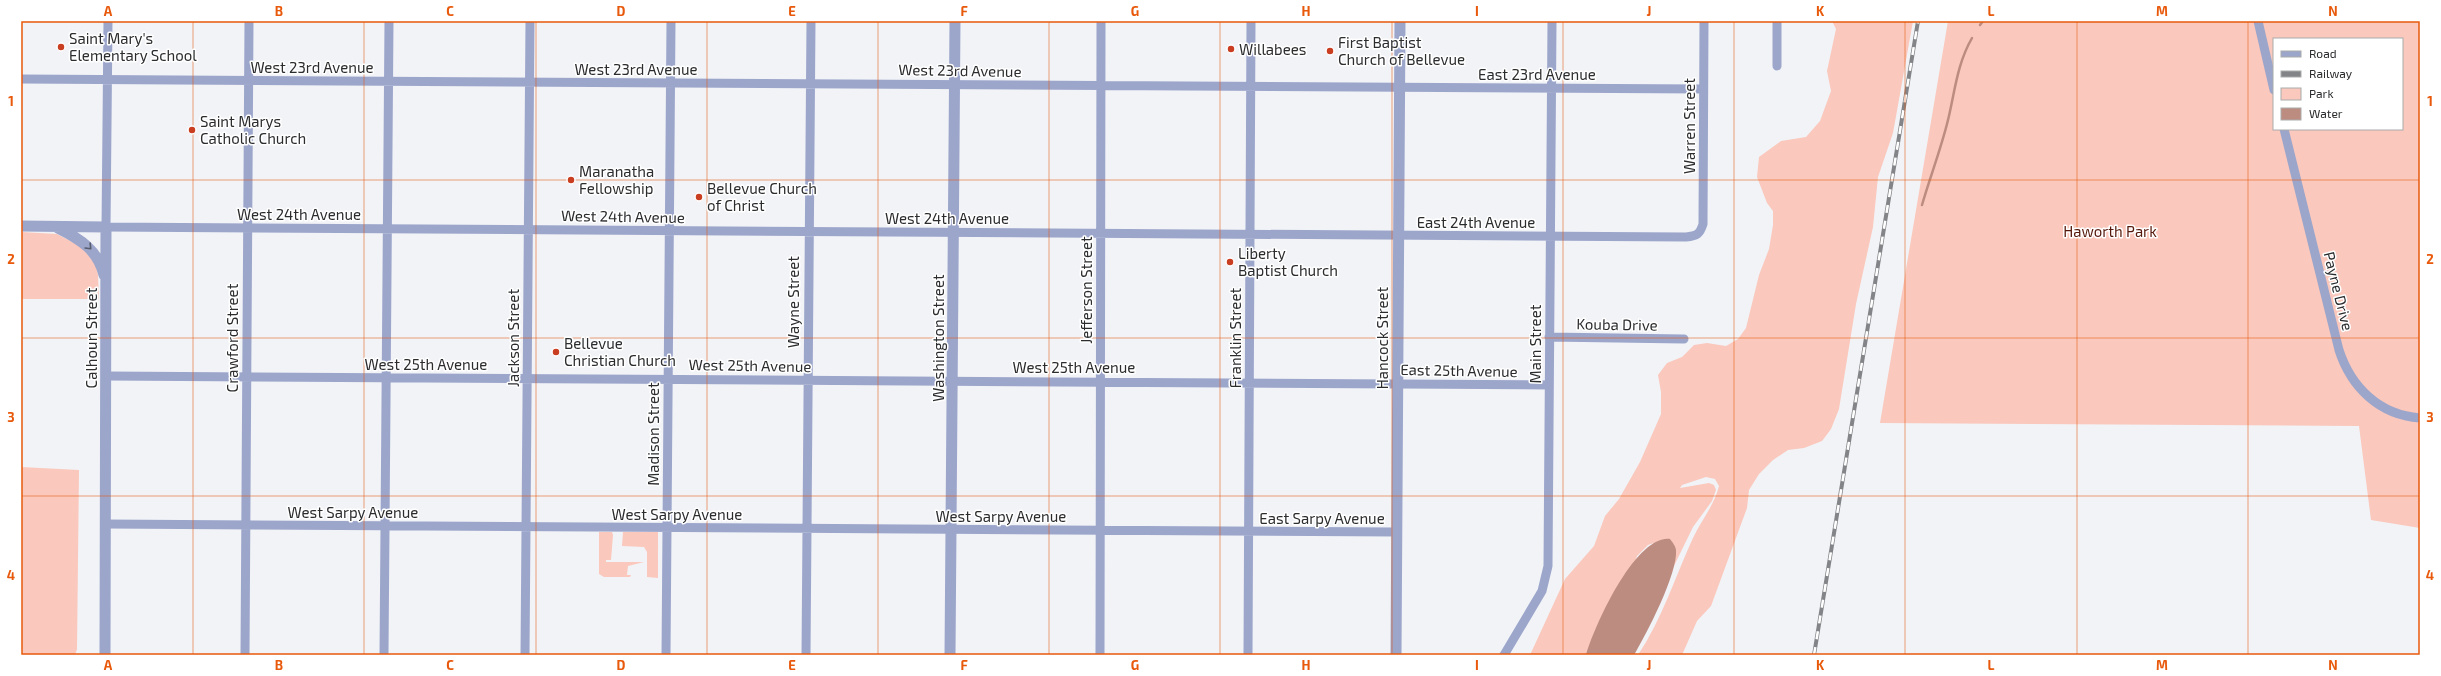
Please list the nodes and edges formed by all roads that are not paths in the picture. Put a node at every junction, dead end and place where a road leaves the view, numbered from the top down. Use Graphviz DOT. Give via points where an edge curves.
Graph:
graph roads {
  1 [pos="108,21"];
  2 [pos="249,21"];
  3 [pos="389,21"];
  4 [pos="530,21"];
  5 [pos="670,21"];
  6 [pos="811,21"];
  7 [pos="955,21"];
  8 [pos="1102,21"];
  9 [pos="1251,21"];
  10 [pos="1400,21"];
  11 [pos="1552,21"];
  12 [pos="1704,21"];
  13 [pos="1777,21"];
  14 [pos="2258,21"];
  15 [pos="1777,66"];
  16 [pos="21,79"];
  17 [pos="107,80"];
  18 [pos="248,81"];
  19 [pos="389,82"];
  20 [pos="530,82"];
  21 [pos="670,83"];
  22 [pos="810,83"];
  23 [pos="954,84"];
  24 [pos="1101,86"];
  25 [pos="2273,86"];
  26 [pos="1250,87"];
  27 [pos="1399,87"];
  28 [pos="1552,88"];
  29 [pos="1703,89"];
  30 [pos="2284,130"];
  31 [pos="21,226"];
  32 [pos="56,227"];
  33 [pos="106,227"];
  34 [pos="246,229"];
  35 [pos="388,230"];
  36 [pos="527,230"];
  37 [pos="669,231"];
  38 [pos="808,232"];
  39 [pos="1700,232"];
  40 [pos="953,233"];
  41 [pos="1101,234"];
  42 [pos="1250,235"];
  43 [pos="1397,236"];
  44 [pos="1550,236"];
  45 [pos="107,286"];
  46 [pos="1549,337"];
  47 [pos="1684,339"];
  48 [pos="106,376"];
  49 [pos="246,377"];
  50 [pos="386,377"];
  51 [pos="527,378"];
  52 [pos="667,378"];
  53 [pos="807,380"];
  54 [pos="953,380"];
  55 [pos="1100,382"];
  56 [pos="1249,382"];
  57 [pos="1397,383"];
  58 [pos="1549,385"];
  59 [pos="2420,418"];
  60 [pos="106,524"];
  61 [pos="245,525"];
  62 [pos="385,526"];
  63 [pos="525,526"];
  64 [pos="666,527"];
  65 [pos="806,529"];
  66 [pos="951,529"];
  67 [pos="1099,530"];
  68 [pos="1248,531"];
  69 [pos="1396,532"];
  70 [pos="104,654"];
  71 [pos="245,655"];
  72 [pos="384,655"];
  73 [pos="525,655"];
  74 [pos="666,655"];
  75 [pos="806,655"];
  76 [pos="950,655"];
  77 [pos="1100,655"];
  78 [pos="1248,655"];
  79 [pos="1396,655"];
  80 [pos="1504,655"];
  1 -- 17 [label="street, Calhoun Street"];
  2 -- 18 [label="street, Crawford Street"];
  3 -- 19 [label="street"];
  4 -- 20 [label="street, Jackson Street"];
  5 -- 21 [label="street, Madison Street"];
  6 -- 22 [label="street, Wayne Street"];
  7 -- 23 [label="street, Washington Street"];
  8 -- 24 [label="street, Jefferson Street"];
  9 -- 26 [label="street, Franklin Street"];
  10 -- 27 [label="street, Hancock Street"];
  11 -- 28 [label="street, Main Street"];
  12 -- 29 [label="street, Warren Street"];
  13 -- 15 [label="street"];
  14 -- 25 [label="street"];
  16 -- 17 [label="street, West 23rd Avenue"];
  17 -- 18 [label="street, West 23rd Avenue"];
  17 -- 33 [label="street, Calhoun Street"];
  18 -- 19 [label="street, West 23rd Avenue"];
  18 -- 34 [label="street, Crawford Street"];
  19 -- 20 [label="street, West 23rd Avenue"];
  19 -- 35 [label="street"];
  20 -- 21 [label="street, West 23rd Avenue"];
  20 -- 36 [label="street, Jackson Street"];
  21 -- 22 [label="street, West 23rd Avenue"];
  21 -- 37 [label="street, Madison Street"];
  22 -- 23 [label="street, West 23rd Avenue"];
  22 -- 38 [label="street, Wayne Street"];
  23 -- 24 [label="street, West 23rd Avenue"];
  23 -- 40 [label="street, Washington Street"];
  24 -- 26 [label="street, West 23rd Avenue"];
  24 -- 41 [label="street, Jefferson Street"];
  26 -- 27 [label="street, East 23rd Avenue"];
  26 -- 42 [label="street, Franklin Street"];
  27 -- 28 [label="street, East 23rd Avenue"];
  27 -- 43 [label="street, Hancock Street"];
  28 -- 29 [label="street, East 23rd Avenue"];
  28 -- 44 [label="street, Main Street"];
  29 -- 39 [label="street, Warren Street" via="1703,224"];
  30 -- 59 [label="street, Payne Drive" via="2339,350 2348,373 2360,389 2379,405 2403,415"];
  31 -- 32 [label="street, West 24th Avenue"];
  32 -- 33 [label="street, West 24th Avenue"];
  32 -- 45 [label="street, one-way" via="88,246 103,269"];
  33 -- 34 [label="street, West 24th Avenue"];
  33 -- 45 [label="street, Calhoun Street"];
  34 -- 35 [label="street, West 24th Avenue"];
  34 -- 49 [label="street, Crawford Street"];
  35 -- 36 [label="street, West 24th Avenue"];
  35 -- 50 [label="street"];
  36 -- 37 [label="street, West 24th Avenue"];
  36 -- 51 [label="street, Jackson Street"];
  37 -- 38 [label="street, West 24th Avenue"];
  37 -- 52 [label="street, Madison Street"];
  38 -- 40 [label="street, West 24th Avenue"];
  38 -- 53 [label="street, Wayne Street"];
  39 -- 44 [label="street, East 24th Avenue" via="1695,236 1686,237"];
  40 -- 41 [label="street, West 24th Avenue"];
  40 -- 54 [label="street, Washington Street"];
  41 -- 42 [label="street, West 24th Avenue"];
  41 -- 55 [label="street, Jefferson Street"];
  42 -- 43 [label="street, East 24th Avenue"];
  42 -- 56 [label="street, Franklin Street"];
  43 -- 44 [label="street, East 24th Avenue"];
  43 -- 57 [label="street, Hancock Street"];
  44 -- 46 [label="street, Main Street"];
  45 -- 48 [label="street, Calhoun Street"];
  46 -- 47 [label="street, Kouba Drive"];
  46 -- 58 [label="street, Main Street"];
  48 -- 49 [label="street, West 25th Avenue"];
  48 -- 60 [label="street, Calhoun Street"];
  49 -- 50 [label="street, West 25th Avenue"];
  49 -- 61 [label="street, Crawford Street"];
  50 -- 51 [label="street, West 25th Avenue"];
  50 -- 62 [label="street"];
  51 -- 52 [label="street, West 25th Avenue"];
  51 -- 63 [label="street, Jackson Street"];
  52 -- 53 [label="street, West 25th Avenue"];
  52 -- 64 [label="street, Madison Street"];
  53 -- 54 [label="street, West 25th Avenue"];
  53 -- 65 [label="street, Wayne Street"];
  54 -- 55 [label="street, West 25th Avenue"];
  54 -- 66 [label="street, Washington Street"];
  55 -- 56 [label="street, West 25th Avenue"];
  55 -- 67 [label="street, Jefferson Street"];
  56 -- 57 [label="street, East 25th Avenue"];
  56 -- 68 [label="street, Franklin Street"];
  57 -- 58 [label="street, East 25th Avenue"];
  57 -- 69 [label="street, Hancock Street"];
  58 -- 80 [label="street, Main Street" via="1548,566 1542,591"];
  60 -- 61 [label="street, West Sarpy Avenue"];
  60 -- 70 [label="street, Calhoun Street"];
  61 -- 62 [label="street, West Sarpy Avenue"];
  61 -- 71 [label="street, Crawford Street"];
  62 -- 63 [label="street, West Sarpy Avenue"];
  62 -- 72 [label="street"];
  63 -- 64 [label="street, West Sarpy Avenue"];
  63 -- 73 [label="street, Jackson Street"];
  64 -- 65 [label="street, West Sarpy Avenue"];
  64 -- 74 [label="street, Madison Street"];
  65 -- 66 [label="street, West Sarpy Avenue"];
  65 -- 75 [label="street, Wayne Street"];
  66 -- 67 [label="street, West Sarpy Avenue"];
  66 -- 76 [label="street, Washington Street"];
  67 -- 68 [label="street, West Sarpy Avenue"];
  67 -- 77 [label="street, Jefferson Street"];
  68 -- 69 [label="street, East Sarpy Avenue"];
  68 -- 78 [label="street, Franklin Street"];
  69 -- 79 [label="street, Hancock Street"];
}
